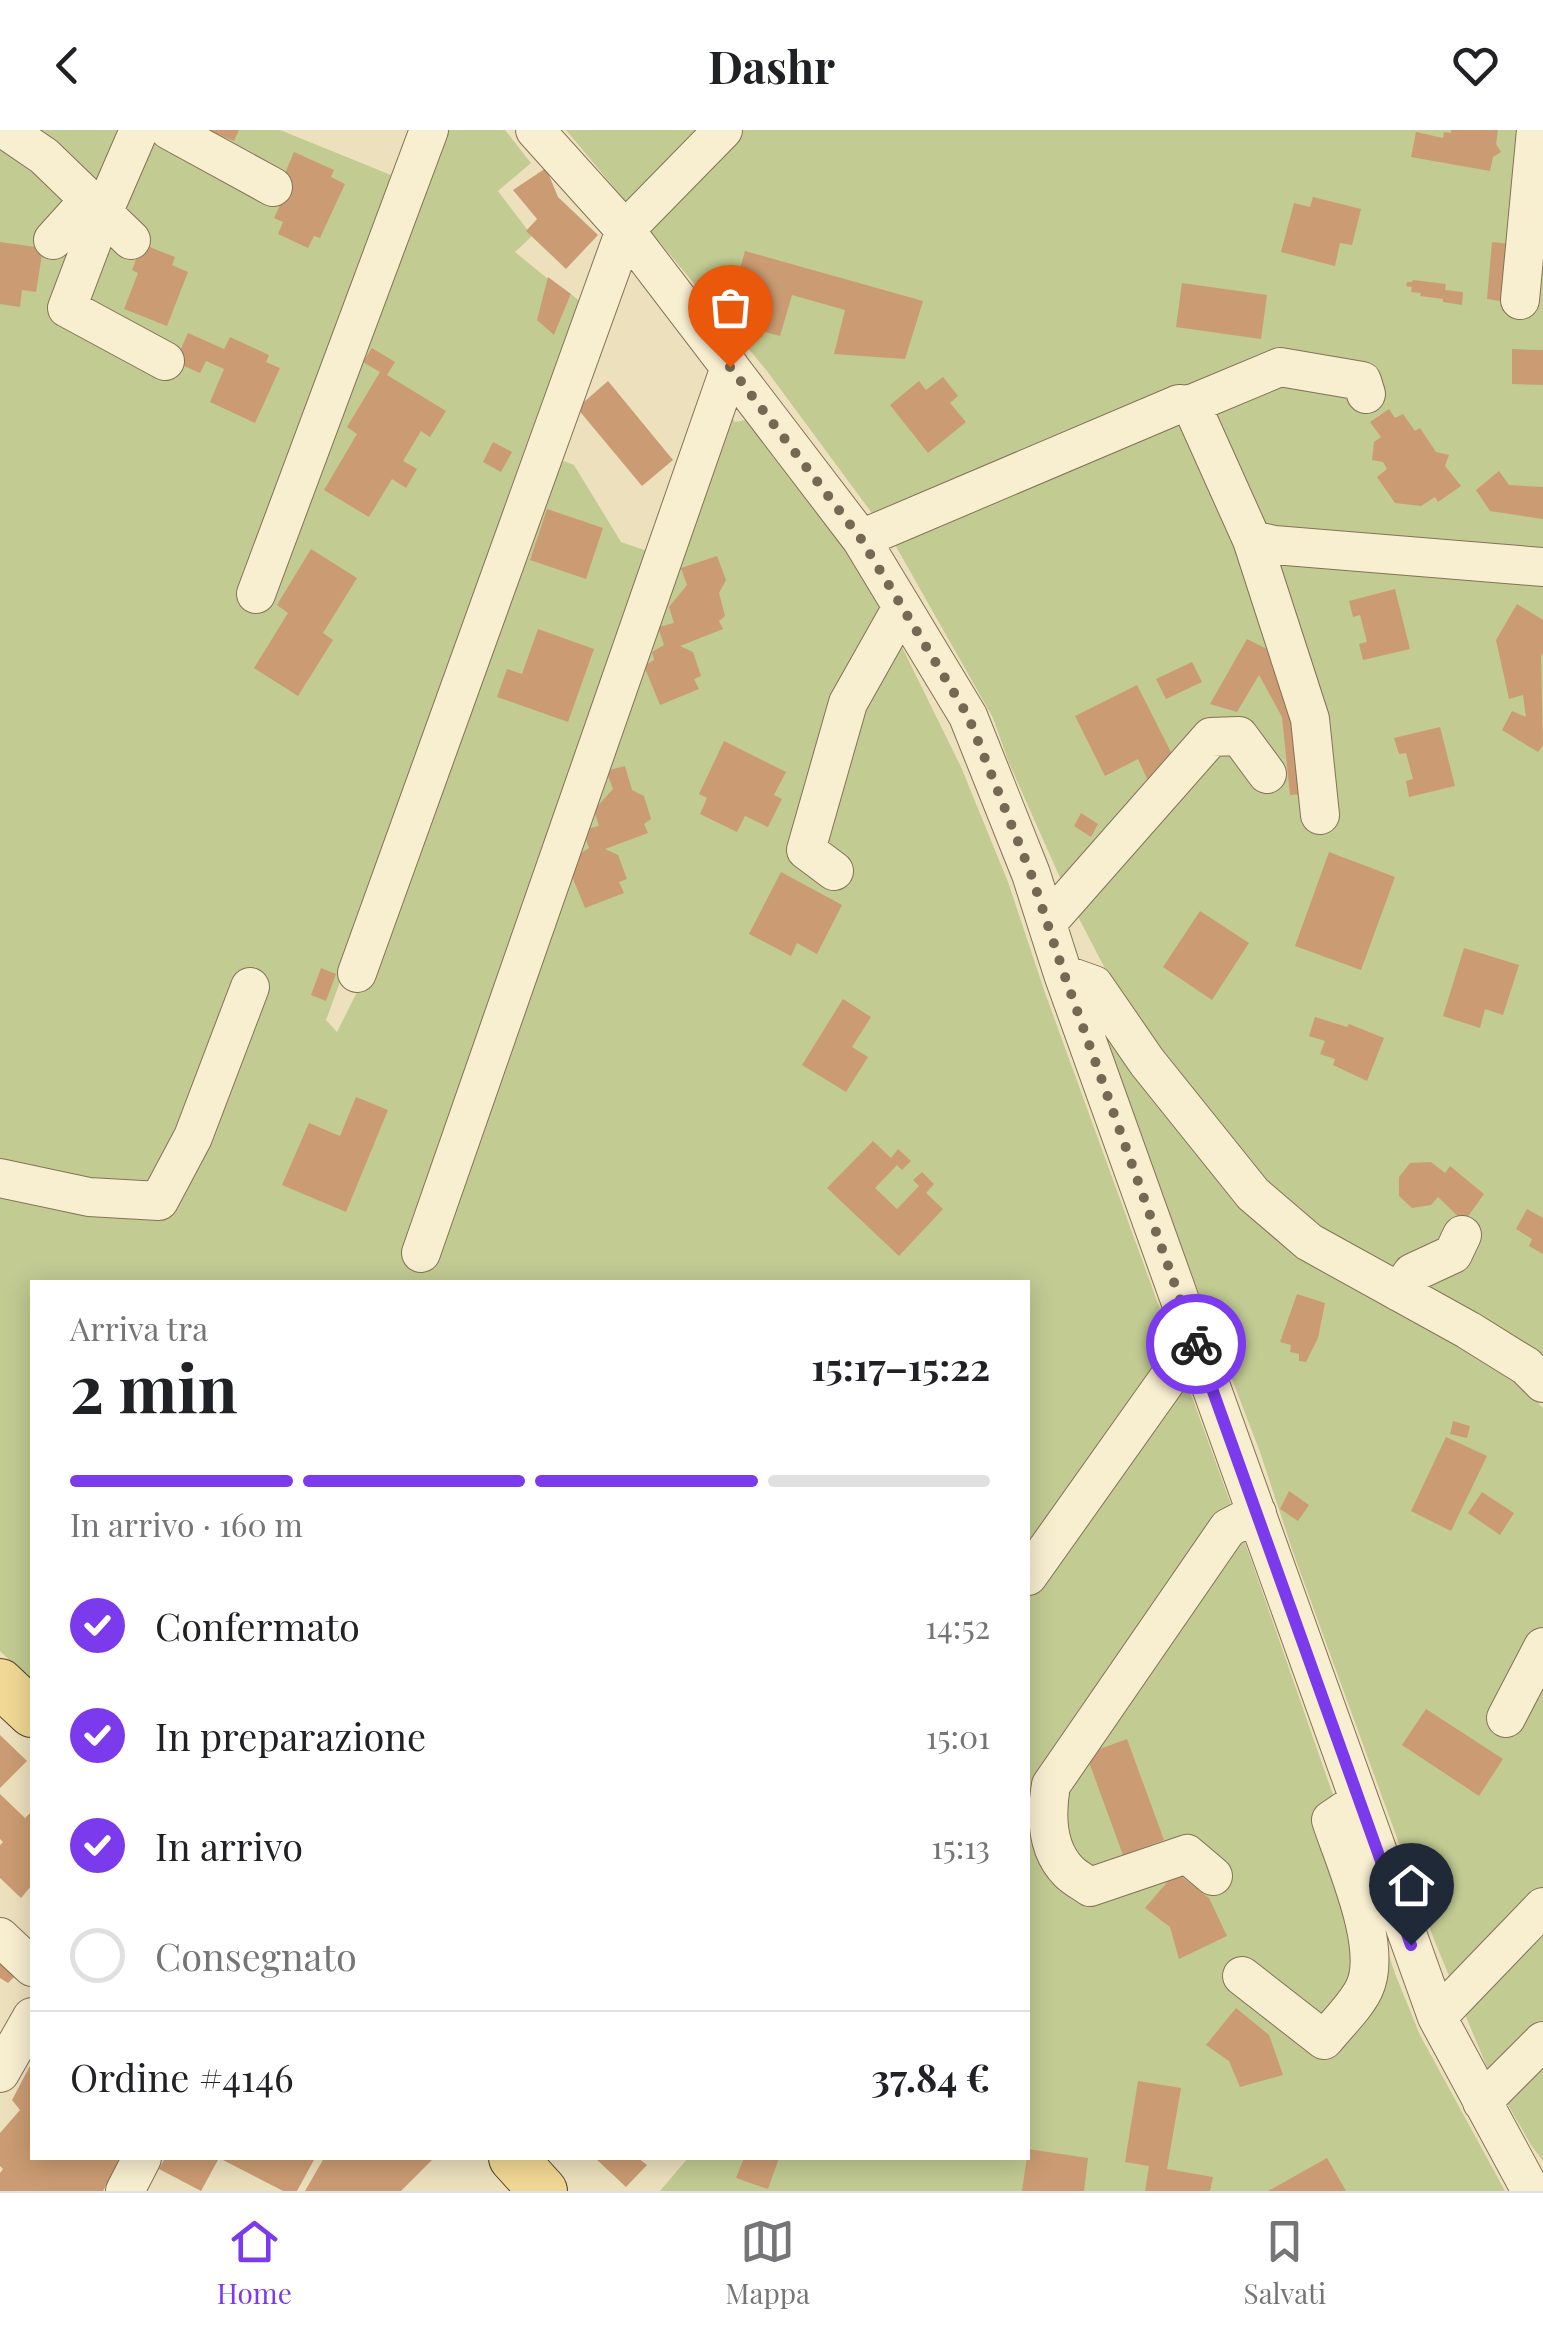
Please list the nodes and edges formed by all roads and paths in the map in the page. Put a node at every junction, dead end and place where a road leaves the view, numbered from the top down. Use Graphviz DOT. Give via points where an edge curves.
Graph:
graph roads {
  1 [pos="6,130"];
  2 [pos="139,130"];
  3 [pos="169,130"];
  4 [pos="429,130"];
  5 [pos="535,130"];
  6 [pos="723,130"];
  7 [pos="1536,130"];
  8 [pos="273,187"];
  9 [pos="96,207"];
  10 [pos="625,230"];
  11 [pos="53,240"];
  12 [pos="132,240"];
  13 [pos="1520,300"];
  14 [pos="165,360"];
  15 [pos="730,367"];
  16 [pos="1366,394"];
  17 [pos="1189,405"];
  18 [pos="861,539"];
  19 [pos="1252,540"];
  20 [pos="1543,567"];
  21 [pos="256,594"];
  22 [pos="902,608"];
  23 [pos="1268,774"];
  24 [pos="1320,814"];
  25 [pos="834,871"];
  26 [pos="1048,922"];
  27 [pos="357,972"];
  28 [pos="1064,974"];
  29 [pos="250,987"];
  30 [pos="0,1178"];
  31 [pos="1462,1236"];
  32 [pos="421,1253"];
  33 [pos="1399,1292"];
  34 [pos="1537,1362"];
  35 [pos="1203,1365"];
  36 [pos="1257,1512"];
  37 [pos="1030,1573"];
  38 [pos="1543,1647"];
  39 [pos="1506,1718"];
  40 [pos="1359,1801"];
  41 [pos="1213,1876"];
  42 [pos="1543,1907"];
  43 [pos="0,1936"];
  44 [pos="30,1965"];
  45 [pos="1242,1976"];
  46 [pos="1437,2017"];
  47 [pos="30,2020"];
  48 [pos="1543,2040"];
  49 [pos="0,2073"];
  50 [pos="1482,2102"];
  51 [pos="141,2160"];
  52 [pos="515,2160"];
  53 [pos="124,2191"];
  54 [pos="543,2191"];
  55 [pos="1531,2191"];
  1 -- 9 [label="street"];
  2 -- 9 [label="street"];
  3 -- 8 [label="street"];
  4 -- 21 [label="street"];
  5 -- 10 [label="street"];
  6 -- 10 [label="street"];
  7 -- 13 [label="street"];
  9 -- 11 [label="street"];
  9 -- 12 [label="street"];
  9 -- 14 [label="street" via="67,308"];
  10 -- 15 [label="street"];
  10 -- 27 [label="street"];
  15 -- 18 [label="street"];
  15 -- 32 [label="street"];
  16 -- 17 [label="street" via="1362,381 1280,366"];
  17 -- 18 [label="street"];
  17 -- 19 [label="street"];
  18 -- 22 [label="street"];
  19 -- 20 [label="street"];
  19 -- 24 [label="street" via="1310,719"];
  22 -- 25 [label="street" via="848,704 806,850"];
  22 -- 26 [label="street" via="968,716"];
  23 -- 26 [label="street" via="1240,736 1212,737"];
  26 -- 28 [label="street"];
  28 -- 33 [label="street" via="1094,984 1254,1194 1309,1242"];
  28 -- 35 [label="street"];
  29 -- 30 [label="street" via="194,1138 160,1201 89,1197"];
  31 -- 33 [label="street" via="1453,1254 1412,1273"];
  33 -- 34 [label="street"];
  35 -- 36 [label="street"];
  35 -- 37 [label="street" via="1172,1373"];
  36 -- 40 [label="street"];
  36 -- 41 [label="street" via="1228,1528 1052,1785 1047,1812 1051,1841 1067,1870 1090,1887 1187,1854"];
  38 -- 39 [label="street"];
  40 -- 45 [label="street" via="1331,1820 1370,1938 1363,1990 1324,2040"];
  40 -- 46 [label="street"];
  42 -- 46 [label="street"];
  43 -- 44 [label="street"];
  46 -- 50 [label="street"];
  47 -- 49 [label="street"];
  48 -- 50 [label="street"];
  50 -- 55 [label="street"];
  51 -- 53 [label="street"];
  52 -- 54 [label="main road"];
}
